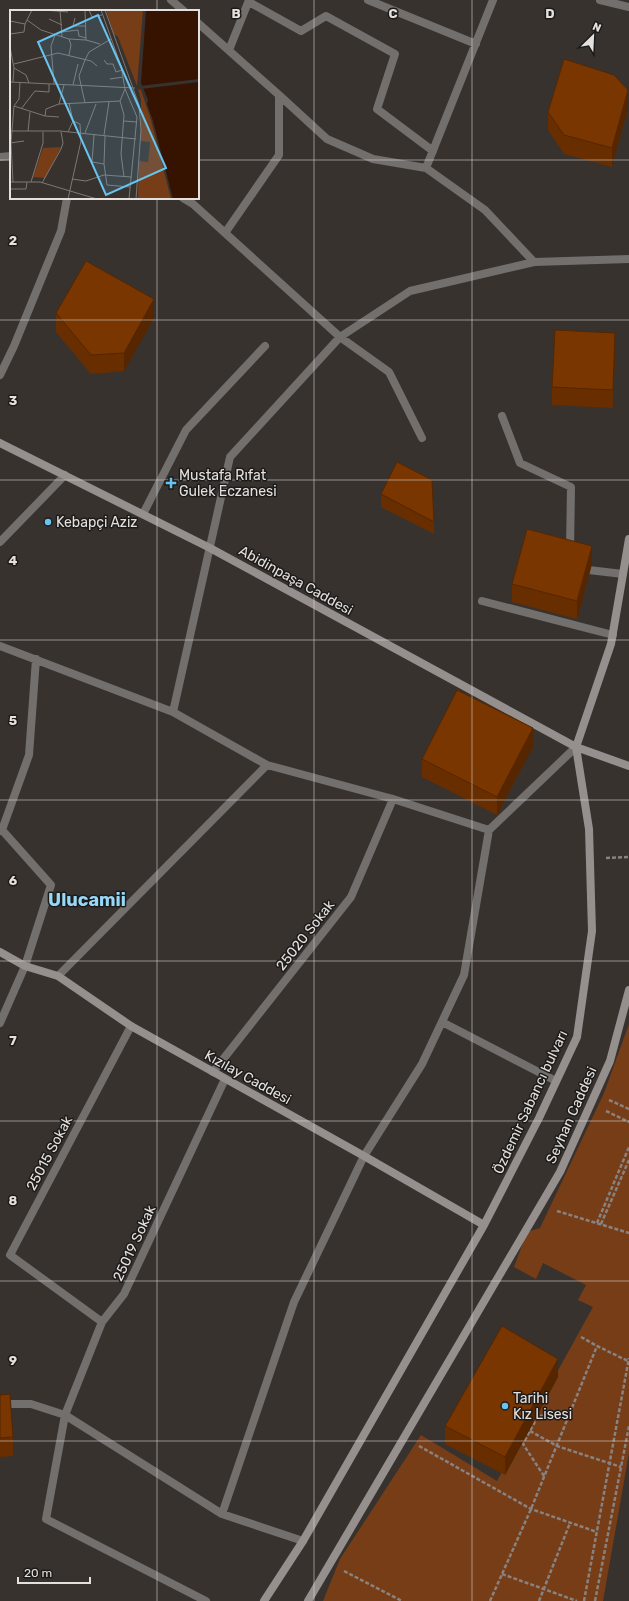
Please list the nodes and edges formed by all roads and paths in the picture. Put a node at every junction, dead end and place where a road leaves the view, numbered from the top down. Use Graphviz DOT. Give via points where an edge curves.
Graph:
graph roads {
  1 [pos="171,0"];
  2 [pos="368,0"];
  3 [pos="493,0"];
  4 [pos="600,0"];
  5 [pos="249,1"];
  6 [pos="629,7"];
  7 [pos="180,10"];
  8 [pos="199,24"];
  9 [pos="476,44"];
  10 [pos="229,50"];
  11 [pos="279,95"];
  12 [pos="433,151"];
  13 [pos="10,156"];
  14 [pos="0,157"];
  15 [pos="426,168"];
  16 [pos="67,199"];
  17 [pos="185,199"];
  18 [pos="225,234"];
  19 [pos="629,259"];
  20 [pos="534,262"];
  21 [pos="340,337"];
  22 [pos="265,346"];
  23 [pos="0,375"];
  24 [pos="502,416"];
  25 [pos="422,438"];
  26 [pos="0,443"];
  27 [pos="65,475"];
  28 [pos="143,514"];
  29 [pos="629,539"];
  30 [pos="0,542"];
  31 [pos="210,548"];
  32 [pos="623,574"];
  33 [pos="482,601"];
  34 [pos="613,635"];
  35 [pos="0,646"];
  36 [pos="36,659"];
  37 [pos="173,712"];
  38 [pos="576,747"];
  39 [pos="267,765"];
  40 [pos="629,766"];
  41 [pos="393,799"];
  42 [pos="1,830"];
  43 [pos="489,830"];
  44 [pos="0,952"];
  45 [pos="26,966"];
  46 [pos="58,976"];
  47 [pos="629,990"];
  48 [pos="442,1022"];
  49 [pos="0,1023"];
  50 [pos="131,1026"];
  51 [pos="213,1072"];
  52 [pos="225,1079"];
  53 [pos="556,1081"];
  54 [pos="607,1098"];
  55 [pos="602,1109"];
  56 [pos="629,1109"];
  57 [pos="629,1122"];
  58 [pos="629,1147"];
  59 [pos="364,1156"];
  60 [pos="629,1160"];
  61 [pos="554,1210"];
  62 [pos="597,1223"];
  63 [pos="601,1224"];
  64 [pos="484,1225"];
  65 [pos="629,1233"];
  66 [pos="102,1322"];
  67 [pos="581,1336"];
  68 [pos="597,1346"];
  69 [pos="629,1359"];
  70 [pos="0,1404"];
  71 [pos="570,1414"];
  72 [pos="65,1416"];
  73 [pos="629,1426"];
  74 [pos="530,1431"];
  75 [pos="419,1446"];
  76 [pos="557,1446"];
  77 [pos="609,1464"];
  78 [pos="621,1467"];
  79 [pos="544,1476"];
  80 [pos="531,1509"];
  81 [pos="222,1514"];
  82 [pos="570,1523"];
  83 [pos="597,1532"];
  84 [pos="303,1541"];
  85 [pos="338,1568"];
  86 [pos="502,1574"];
  87 [pos="544,1590"];
  88 [pos="206,1601"];
  89 [pos="264,1601"];
  90 [pos="308,1601"];
  91 [pos="402,1601"];
  92 [pos="490,1601"];
  93 [pos="539,1601"];
  94 [pos="577,1601"];
  95 [pos="584,1601"];
  96 [pos="595,1601"];
  1 -- 7 [label="street"];
  2 -- 9 [label="street"];
  3 -- 9 [label="street"];
  4 -- 6 [label="street"];
  5 -- 10 [label="street"];
  5 -- 12 [label="street" via="301,31 326,16 395,54 376,109"];
  8 -- 10 [label="street"];
  9 -- 12 [label="street"];
  10 -- 11 [label="street"];
  11 -- 15 [label="street" via="328,139 373,159"];
  11 -- 18 [label="street" via="278,155"];
  12 -- 15 [label="street"];
  13 -- 14 [label="street"];
  15 -- 20 [label="street" via="485,210"];
  16 -- 23 [label="street" via="61,231"];
  17 -- 18 [label="street"];
  18 -- 21 [label="street"];
  19 -- 20 [label="street"];
  20 -- 21 [label="street" via="410,291"];
  21 -- 25 [label="street" via="389,372"];
  21 -- 31 [label="street" via="230,457"];
  22 -- 28 [label="street" via="186,430"];
  24 -- 32 [label="street" via="520,463 571,487 569,564"];
  26 -- 27 [label="main road, Abidinpaşa Caddesi"];
  27 -- 28 [label="main road, Abidinpaşa Caddesi"];
  27 -- 30 [label="street"];
  28 -- 31 [label="main road, Abidinpaşa Caddesi"];
  29 -- 32 [label="main road, Özdemir Sabancı bulvarı"];
  31 -- 37 [label="street"];
  31 -- 38 [label="main road, Abidinpaşa Caddesi"];
  32 -- 34 [label="main road, Özdemir Sabancı bulvarı"];
  33 -- 34 [label="street"];
  34 -- 38 [label="main road, Özdemir Sabancı bulvarı"];
  35 -- 36 [label="street"];
  36 -- 37 [label="street"];
  36 -- 42 [label="street" via="29,755"];
  37 -- 39 [label="street"];
  38 -- 40 [label="main road, Abidinpaşa Caddesi"];
  38 -- 43 [label="street"];
  38 -- 53 [label="main road, Özdemir Sabancı bulvarı" via="589,829 592,931 577,1037"];
  39 -- 41 [label="street"];
  39 -- 46 [label="street"];
  41 -- 43 [label="street"];
  41 -- 51 [label="street, 25020 Sokak" via="351,897"];
  42 -- 45 [label="street" via="51,885"];
  43 -- 48 [label="street" via="464,975"];
  44 -- 45 [label="main road, Kızılay Caddesi"];
  45 -- 46 [label="main road, Kızılay Caddesi"];
  45 -- 49 [label="street"];
  46 -- 50 [label="main road, Kızılay Caddesi"];
  47 -- 90 [label="main road, Seyhan Caddesi" via="610,1061 560,1172"];
  48 -- 53 [label="street"];
  48 -- 59 [label="street" via="422,1064"];
  50 -- 51 [label="main road, Kızılay Caddesi"];
  50 -- 66 [label="street, 25015 Sokak" via="10,1255"];
  51 -- 52 [label="main road, Kızılay Caddesi"];
  52 -- 59 [label="main road, Kızılay Caddesi"];
  52 -- 66 [label="street, 25019 Sokak" via="124,1294"];
  53 -- 64 [label="main road, Özdemir Sabancı bulvarı"];
  54 -- 56 [label="path"];
  55 -- 57 [label="path"];
  58 -- 62 [label="path"];
  59 -- 64 [label="main road, Kızılay Caddesi"];
  59 -- 81 [label="street" via="294,1302"];
  60 -- 63 [label="path"];
  61 -- 62 [label="path"];
  62 -- 63 [label="path"];
  63 -- 65 [label="path"];
  64 -- 84 [label="main road, Özdemir Sabancı bulvarı"];
  66 -- 72 [label="street, 25019 Sokak"];
  67 -- 68 [label="path"];
  68 -- 69 [label="path"];
  68 -- 71 [label="path"];
  69 -- 77 [label="path"];
  70 -- 72 [label="street" via="31,1404"];
  71 -- 74 [label="path" via="538,1416"];
  71 -- 76 [label="path"];
  72 -- 81 [label="street"];
  72 -- 88 [label="street, 25019 Sokak" via="46,1518"];
  73 -- 78 [label="path"];
  74 -- 76 [label="path"];
  74 -- 79 [label="path" via="522,1444"];
  75 -- 80 [label="path"];
  76 -- 77 [label="path"];
  76 -- 79 [label="path"];
  77 -- 78 [label="path"];
  77 -- 83 [label="path"];
  78 -- 96 [label="path"];
  79 -- 80 [label="path"];
  80 -- 82 [label="path"];
  80 -- 86 [label="path"];
  81 -- 84 [label="street"];
  82 -- 83 [label="path"];
  82 -- 87 [label="path"];
  83 -- 95 [label="path"];
  84 -- 89 [label="main road, Özdemir Sabancı bulvarı"];
  85 -- 91 [label="path"];
  86 -- 87 [label="path"];
  86 -- 92 [label="path"];
  87 -- 93 [label="path"];
  87 -- 94 [label="path"];
}
